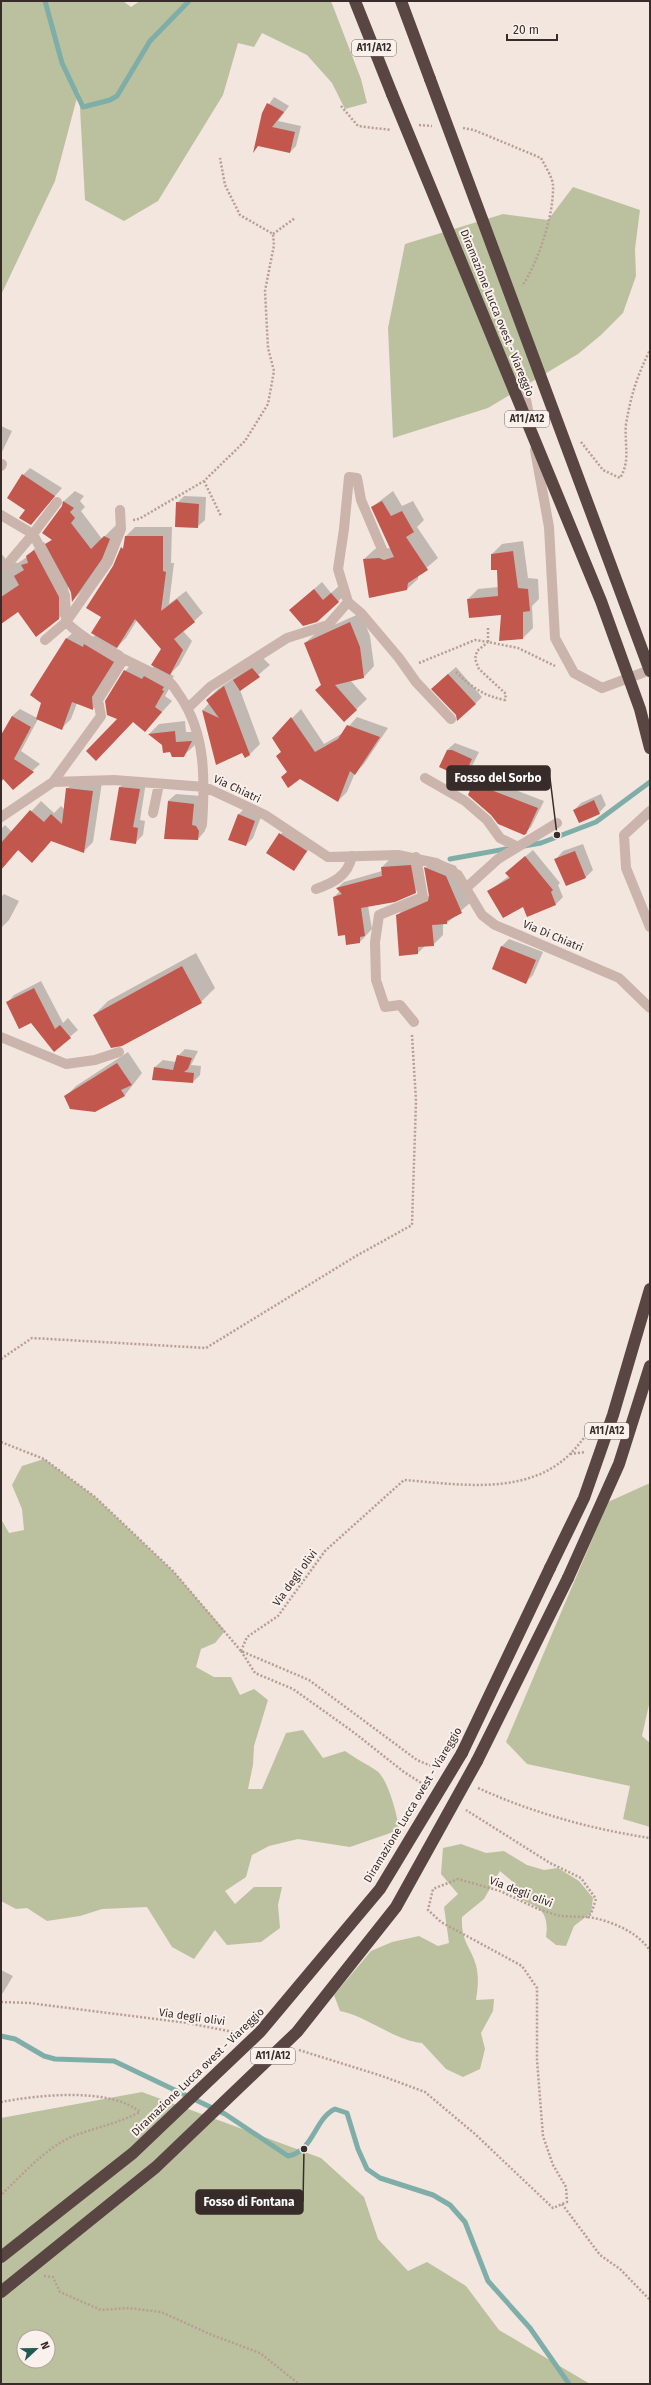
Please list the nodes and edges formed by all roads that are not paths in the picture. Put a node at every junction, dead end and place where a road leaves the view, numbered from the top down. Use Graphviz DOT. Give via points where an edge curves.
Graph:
graph roads {
  1 [pos="355,1"];
  2 [pos="401,1"];
  3 [pos="524,389"];
  4 [pos="57,502"];
  5 [pos="120,510"];
  6 [pos="1,515"];
  7 [pos="33,534"];
  8 [pos="384,554"];
  9 [pos="6,566"];
  10 [pos="348,602"];
  11 [pos="66,622"];
  12 [pos="46,640"];
  13 [pos="123,660"];
  14 [pos="650,671"];
  15 [pos="188,708"];
  16 [pos="451,719"];
  17 [pos="650,748"];
  18 [pos="425,778"];
  19 [pos="53,782"];
  20 [pos="159,784"];
  21 [pos="205,787"];
  22 [pos="650,811"];
  23 [pos="153,813"];
  24 [pos="1,817"];
  25 [pos="557,823"];
  26 [pos="202,825"];
  27 [pos="516,846"];
  28 [pos="352,856"];
  29 [pos="416,857"];
  30 [pos="458,875"];
  31 [pos="466,888"];
  32 [pos="316,889"];
  33 [pos="650,927"];
  34 [pos="650,1008"];
  35 [pos="414,1022"];
  36 [pos="1,1037"];
  37 [pos="119,1052"];
  38 [pos="650,1289"];
  39 [pos="650,1366"];
  40 [pos="1,2257"];
  41 [pos="1,2292"];
  1 -- 17 [label="highway, Diramazione Lucca ovest - Viareggio / A11/A12, bridge" via="601,600 640,709"];
  2 -- 14 [label="highway, Diramazione Lucca ovest - Viareggio / A11/A12, bridge"];
  3 -- 14 [label="street" via="549,527 555,638 574,673 602,688"];
  4 -- 7 [label="street"];
  5 -- 11 [label="street" via="121,529 108,562"];
  6 -- 7 [label="street"];
  7 -- 9 [label="street"];
  7 -- 11 [label="street" via="65,595"];
  8 -- 10 [label="street" via="361,500 357,478 349,477 338,569"];
  10 -- 15 [label="street" via="328,625 287,638 210,687"];
  10 -- 16 [label="street" via="362,614"];
  11 -- 12 [label="street"];
  11 -- 13 [label="street"];
  13 -- 15 [label="street" via="171,683"];
  13 -- 19 [label="street" via="98,700 101,716"];
  15 -- 21 [label="street" via="201,748"];
  18 -- 27 [label="street" via="465,801 487,820 500,838"];
  19 -- 20 [label="street, Via Chiatri" via="114,780"];
  19 -- 24 [label="street"];
  20 -- 21 [label="street, Via Chiatri"];
  20 -- 23 [label="street"];
  21 -- 26 [label="street"];
  21 -- 28 [label="street, Via Chiatri" via="265,815 328,857"];
  22 -- 33 [label="street" via="624,835 626,868"];
  25 -- 27 [label="street"];
  27 -- 31 [label="street"];
  28 -- 29 [label="street, Via Chiatri"];
  28 -- 32 [label="street" via="350,866 335,882"];
  29 -- 30 [label="street, Via Chiatri" via="436,862"];
  29 -- 35 [label="street" via="423,897 379,915 376,942 376,980 385,1007 400,1005"];
  30 -- 31 [label="street, Via Di Chiatri"];
  31 -- 34 [label="street, Via Di Chiatri" via="482,914 495,925 618,978"];
  36 -- 37 [label="street" via="66,1064 95,1060"];
  38 -- 40 [label="highway, Diramazione Lucca ovest - Viareggio / A11/A12, bridge" via="613,1415 584,1498 462,1753 380,1889 260,2032 133,2153"];
  39 -- 41 [label="highway, A11/A12, bridge" via="620,1464 568,1578 477,1762 396,1907 297,2032 156,2167"];
}
